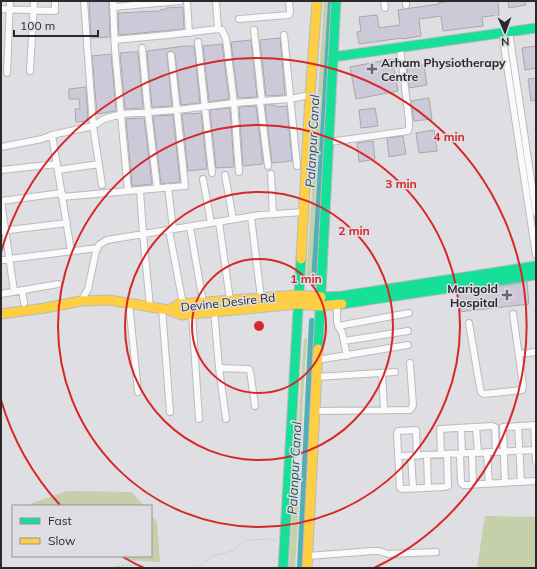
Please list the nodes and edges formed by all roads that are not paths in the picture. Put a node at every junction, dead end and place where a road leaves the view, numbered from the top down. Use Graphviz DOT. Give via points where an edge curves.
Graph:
graph roads {
  1 [pos="10,1"];
  2 [pos="34,1"];
  3 [pos="56,1"];
  4 [pos="84,1"];
  5 [pos="180,1"];
  6 [pos="187,1"];
  7 [pos="216,1"];
  8 [pos="289,1"];
  9 [pos="318,1"];
  10 [pos="336,1"];
  11 [pos="384,1"];
  12 [pos="113,4"];
  13 [pos="386,8"];
  14 [pos="1,9"];
  15 [pos="10,9"];
  16 [pos="34,10"];
  17 [pos="239,19"];
  18 [pos="536,28"];
  19 [pos="218,29"];
  20 [pos="254,30"];
  21 [pos="506,32"];
  22 [pos="189,33"];
  23 [pos="284,35"];
  24 [pos="114,40"];
  25 [pos="198,42"];
  26 [pos="142,48"];
  27 [pos="400,48"];
  28 [pos="171,55"];
  29 [pos="333,57"];
  30 [pos="30,71"];
  31 [pos="7,73"];
  32 [pos="310,95"];
  33 [pos="290,99"];
  34 [pos="261,101"];
  35 [pos="234,103"];
  36 [pos="205,107"];
  37 [pos="177,110"];
  38 [pos="148,112"];
  39 [pos="122,114"];
  40 [pos="93,126"];
  41 [pos="52,135"];
  42 [pos="329,142"];
  43 [pos="1,147"];
  44 [pos="99,164"];
  45 [pos="268,166"];
  46 [pos="297,166"];
  47 [pos="57,167"];
  48 [pos="1,170"];
  49 [pos="239,172"];
  50 [pos="212,173"];
  51 [pos="271,174"];
  52 [pos="225,175"];
  53 [pos="527,175"];
  54 [pos="203,179"];
  55 [pos="102,185"];
  56 [pos="168,187"];
  57 [pos="158,188"];
  58 [pos="140,190"];
  59 [pos="128,191"];
  60 [pos="62,195"];
  61 [pos="1,201"];
  62 [pos="303,212"];
  63 [pos="536,213"];
  64 [pos="273,214"];
  65 [pos="251,217"];
  66 [pos="233,220"];
  67 [pos="534,221"];
  68 [pos="219,222"];
  69 [pos="66,223"];
  70 [pos="211,223"];
  71 [pos="190,227"];
  72 [pos="3,230"];
  73 [pos="171,230"];
  74 [pos="143,234"];
  75 [pos="98,248"];
  76 [pos="71,251"];
  77 [pos="536,255"];
  78 [pos="10,259"];
  79 [pos="1,260"];
  80 [pos="536,266"];
  81 [pos="536,275"];
  82 [pos="58,284"];
  83 [pos="88,289"];
  84 [pos="22,290"];
  85 [pos="14,291"];
  86 [pos="1,294"];
  87 [pos="262,298"];
  88 [pos="230,300"];
  89 [pos="298,300"];
  90 [pos="81,301"];
  91 [pos="94,301"];
  92 [pos="320,301"];
  93 [pos="203,302"];
  94 [pos="213,302"];
  95 [pos="129,303"];
  96 [pos="24,304"];
  97 [pos="182,304"];
  98 [pos="337,305"];
  99 [pos="150,307"];
  100 [pos="166,310"];
  101 [pos="214,312"];
  102 [pos="409,313"];
  103 [pos="1,314"];
  104 [pos="192,314"];
  105 [pos="513,314"];
  106 [pos="469,323"];
  107 [pos="338,326"];
  108 [pos="408,331"];
  109 [pos="344,342"];
  110 [pos="408,345"];
  111 [pos="536,352"];
  112 [pos="519,354"];
  113 [pos="347,356"];
  114 [pos="318,360"];
  115 [pos="410,363"];
  116 [pos="219,368"];
  117 [pos="395,372"];
  118 [pos="382,373"];
  119 [pos="317,377"];
  120 [pos="138,392"];
  121 [pos="255,406"];
  122 [pos="384,410"];
  123 [pos="315,411"];
  124 [pos="170,412"];
  125 [pos="198,419"];
  126 [pos="226,419"];
  127 [pos="535,425"];
  128 [pos="518,426"];
  129 [pos="476,427"];
  130 [pos="461,428"];
  131 [pos="536,450"];
  132 [pos="519,451"];
  133 [pos="487,452"];
  134 [pos="496,452"];
  135 [pos="503,452"];
  136 [pos="461,453"];
  137 [pos="475,453"];
  138 [pos="444,454"];
  139 [pos="427,455"];
  140 [pos="398,456"];
  141 [pos="414,456"];
  142 [pos="536,461"];
  143 [pos="536,481"];
  144 [pos="521,482"];
  145 [pos="505,483"];
  146 [pos="473,484"];
  147 [pos="489,484"];
  148 [pos="413,488"];
  149 [pos="428,488"];
  150 [pos="436,552"];
  151 [pos="308,556"];
  152 [pos="283,568"];
  153 [pos="307,568"];
  1 -- 15 [label="street"];
  2 -- 16 [label="street"];
  3 -- 16 [label="street" via="55,11"];
  4 -- 40 [label="street"];
  5 -- 12 [label="street"];
  6 -- 22 [label="street"];
  7 -- 19 [label="street"];
  8 -- 17 [label="street" via="289,15"];
  9 -- 32 [label="street"];
  10 -- 29 [label="street"];
  11 -- 13 [label="street"];
  12 -- 24 [label="street"];
  14 -- 15 [label="street"];
  15 -- 16 [label="street"];
  15 -- 31 [label="street"];
  16 -- 30 [label="street"];
  18 -- 21 [label="street"];
  19 -- 22 [label="street"];
  19 -- 35 [label="street" via="222,30 226,39"];
  20 -- 34 [label="street"];
  21 -- 27 [label="street"];
  21 -- 53 [label="street"];
  22 -- 24 [label="street"];
  23 -- 33 [label="street"];
  24 -- 39 [label="street"];
  25 -- 36 [label="street"];
  26 -- 38 [label="street"];
  27 -- 29 [label="street"];
  27 -- 42 [label="street" via="409,120 408,131"];
  28 -- 37 [label="street"];
  29 -- 42 [label="street"];
  32 -- 33 [label="street"];
  32 -- 62 [label="street"];
  33 -- 34 [label="street"];
  33 -- 46 [label="street"];
  34 -- 35 [label="street"];
  34 -- 45 [label="street"];
  35 -- 36 [label="street"];
  35 -- 49 [label="street"];
  36 -- 37 [label="street"];
  36 -- 50 [label="street"];
  37 -- 38 [label="street"];
  37 -- 56 [label="street" via="185,186"];
  38 -- 39 [label="street"];
  38 -- 57 [label="street"];
  39 -- 40 [label="street" via="104,119"];
  39 -- 59 [label="street"];
  40 -- 41 [label="street"];
  40 -- 44 [label="street"];
  41 -- 43 [label="street"];
  41 -- 47 [label="street"];
  42 -- 92 [label="street"];
  44 -- 47 [label="street"];
  44 -- 55 [label="street"];
  47 -- 48 [label="street"];
  47 -- 60 [label="street"];
  51 -- 64 [label="street"];
  52 -- 66 [label="street"];
  53 -- 63 [label="street"];
  53 -- 67 [label="street"];
  54 -- 70 [label="street"];
  56 -- 57 [label="street"];
  56 -- 73 [label="street"];
  57 -- 58 [label="street"];
  58 -- 59 [label="street"];
  58 -- 74 [label="street"];
  59 -- 60 [label="street"];
  60 -- 61 [label="street"];
  60 -- 69 [label="street"];
  61 -- 72 [label="street"];
  62 -- 64 [label="street"];
  62 -- 89 [label="street"];
  64 -- 65 [label="street"];
  65 -- 66 [label="street"];
  65 -- 87 [label="street"];
  66 -- 68 [label="street"];
  67 -- 77 [label="street"];
  68 -- 70 [label="street"];
  68 -- 88 [label="street"];
  69 -- 72 [label="street"];
  69 -- 76 [label="street"];
  70 -- 71 [label="street"];
  71 -- 73 [label="street"];
  71 -- 93 [label="street"];
  72 -- 78 [label="street"];
  73 -- 74 [label="street"];
  73 -- 97 [label="street"];
  74 -- 75 [label="street" via="107,240 99,244"];
  74 -- 99 [label="street"];
  75 -- 76 [label="street"];
  75 -- 83 [label="street"];
  76 -- 78 [label="street"];
  78 -- 79 [label="street"];
  78 -- 85 [label="street"];
  80 -- 92 [label="street, Devine Desire Rd"];
  81 -- 98 [label="street, Devine Desire Rd"];
  82 -- 84 [label="street"];
  83 -- 90 [label="street"];
  83 -- 91 [label="street"];
  84 -- 85 [label="street"];
  84 -- 96 [label="street"];
  85 -- 86 [label="street"];
  87 -- 88 [label="street, Devine Desire Rd"];
  87 -- 89 [label="street, Devine Desire Rd"];
  88 -- 94 [label="street, Devine Desire Rd"];
  89 -- 92 [label="street, Devine Desire Rd"];
  89 -- 101 [label="street, Devine Desire Rd"];
  89 -- 152 [label="street"];
  90 -- 91 [label="street"];
  90 -- 103 [label="street"];
  91 -- 95 [label="street"];
  92 -- 98 [label="street, Devine Desire Rd"];
  92 -- 114 [label="street"];
  93 -- 94 [label="street, Devine Desire Rd"];
  93 -- 97 [label="street, Devine Desire Rd"];
  94 -- 101 [label="street"];
  95 -- 99 [label="street"];
  95 -- 120 [label="street"];
  97 -- 100 [label="street, Devine Desire Rd"];
  98 -- 107 [label="street"];
  99 -- 100 [label="street"];
  100 -- 104 [label="street, Devine Desire Rd" via="182,315"];
  100 -- 124 [label="street"];
  101 -- 104 [label="street, Devine Desire Rd"];
  101 -- 116 [label="street"];
  102 -- 107 [label="street"];
  104 -- 125 [label="street"];
  105 -- 112 [label="street"];
  106 -- 112 [label="street" via="480,388 484,394 522,390"];
  107 -- 109 [label="street"];
  108 -- 109 [label="street"];
  109 -- 113 [label="street"];
  110 -- 113 [label="street"];
  111 -- 112 [label="street"];
  113 -- 114 [label="street"];
  114 -- 119 [label="street"];
  115 -- 122 [label="street" via="413,405 411,409"];
  116 -- 121 [label="street" via="249,369"];
  116 -- 126 [label="street"];
  117 -- 118 [label="street"];
  118 -- 119 [label="street"];
  118 -- 122 [label="street"];
  119 -- 123 [label="street"];
  122 -- 123 [label="street"];
  123 -- 151 [label="street"];
  127 -- 128 [label="street"];
  127 -- 131 [label="street"];
  128 -- 132 [label="street"];
  128 -- 135 [label="street" via="503,427"];
  129 -- 130 [label="street"];
  129 -- 134 [label="street" via="494,427"];
  129 -- 137 [label="street"];
  130 -- 136 [label="street"];
  130 -- 138 [label="street" via="440,429"];
  131 -- 132 [label="street"];
  131 -- 142 [label="street"];
  132 -- 135 [label="street"];
  132 -- 144 [label="street"];
  133 -- 134 [label="street"];
  133 -- 137 [label="street"];
  133 -- 147 [label="street"];
  134 -- 135 [label="street"];
  135 -- 145 [label="street"];
  136 -- 137 [label="street"];
  136 -- 138 [label="street"];
  136 -- 146 [label="street" via="462,484"];
  137 -- 146 [label="street"];
  138 -- 139 [label="street"];
  138 -- 149 [label="street" via="448,486"];
  139 -- 141 [label="street"];
  139 -- 149 [label="street"];
  140 -- 141 [label="street"];
  140 -- 141 [label="street" via="397,432 416,430"];
  140 -- 148 [label="street" via="400,488"];
  141 -- 148 [label="street"];
  143 -- 144 [label="street"];
  144 -- 145 [label="street"];
  145 -- 147 [label="street"];
  146 -- 147 [label="street"];
  148 -- 149 [label="street"];
  150 -- 151 [label="street" via="388,554 373,551"];
  151 -- 153 [label="street"];
}
